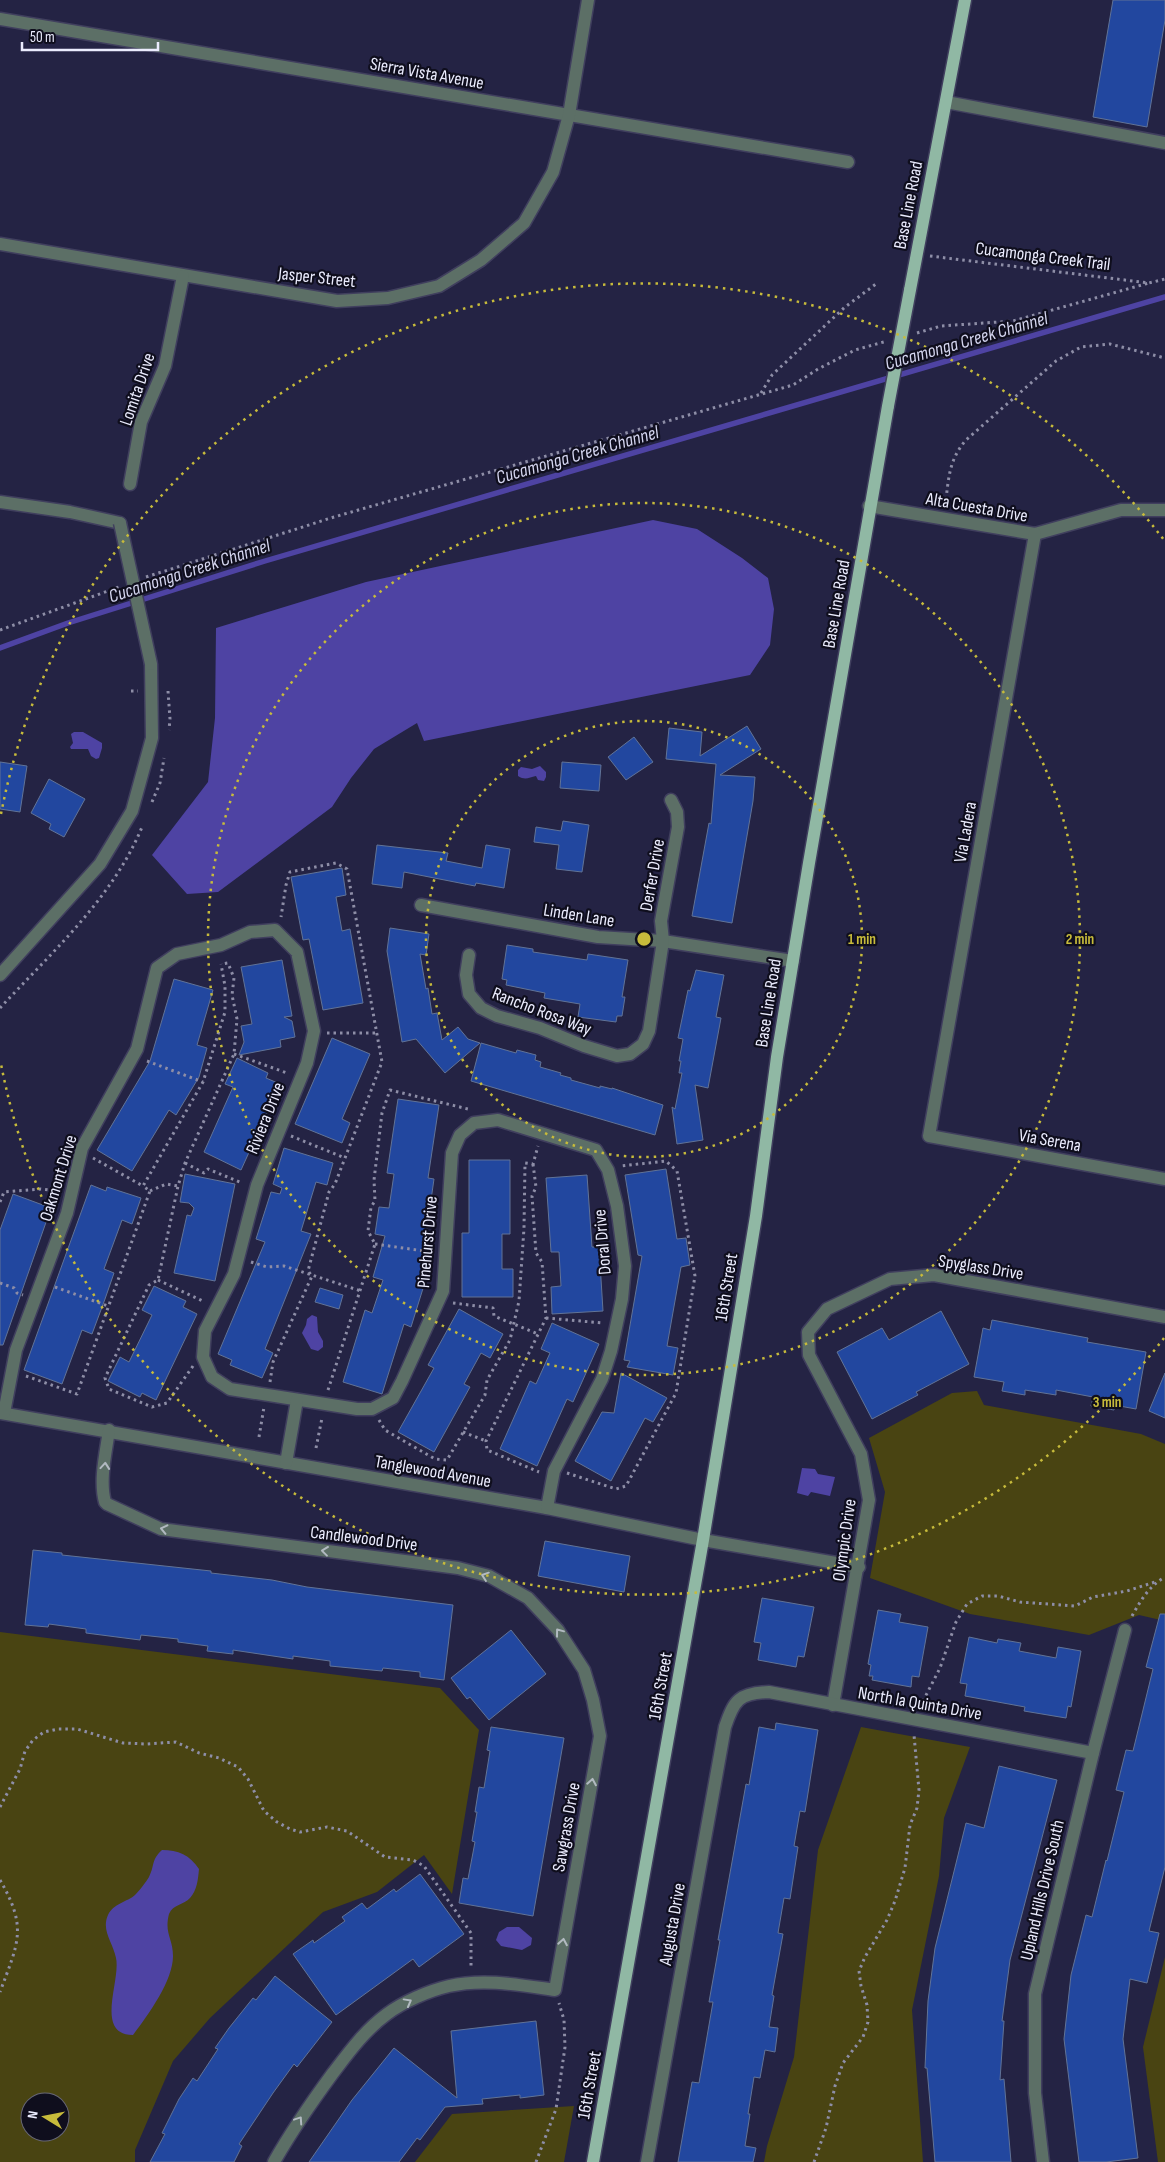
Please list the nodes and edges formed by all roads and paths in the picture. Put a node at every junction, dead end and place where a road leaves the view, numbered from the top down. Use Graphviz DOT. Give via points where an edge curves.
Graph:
graph roads {
  1 [pos="588,0"];
  2 [pos="965,0"];
  3 [pos="0,19"];
  4 [pos="946,102"];
  5 [pos="568,115"];
  6 [pos="1165,143"];
  7 [pos="848,162"];
  8 [pos="0,244"];
  9 [pos="917,254"];
  10 [pos="183,276"];
  11 [pos="1165,279"];
  12 [pos="1149,283"];
  13 [pos="876,284"];
  14 [pos="912,334"];
  15 [pos="893,339"];
  16 [pos="1165,358"];
  17 [pos="761,393"];
  18 [pos="130,484"];
  19 [pos="0,502"];
  20 [pos="870,506"];
  21 [pos="1165,510"];
  22 [pos="943,519"];
  23 [pos="1035,534"];
  24 [pos="142,579"];
  25 [pos="124,585"];
  26 [pos="0,630"];
  27 [pos="671,800"];
  28 [pos="421,905"];
  29 [pos="275,930"];
  30 [pos="663,941"];
  31 [pos="221,946"];
  32 [pos="469,955"];
  33 [pos="793,961"];
  34 [pos="221,964"];
  35 [pos="0,975"];
  36 [pos="314,1030"];
  37 [pos="376,1033"];
  38 [pos="643,1044"];
  39 [pos="137,1050"];
  40 [pos="234,1054"];
  41 [pos="300,1080"];
  42 [pos="203,1082"];
  43 [pos="474,1123"];
  44 [pos="278,1132"];
  45 [pos="542,1133"];
  46 [pos="929,1136"];
  47 [pos="82,1148"];
  48 [pos="345,1158"];
  49 [pos="185,1164"];
  50 [pos="1165,1178"];
  51 [pos="257,1184"];
  52 [pos="143,1186"];
  53 [pos="178,1186"];
  54 [pos="150,1191"];
  55 [pos="72,1193"];
  56 [pos="0,1202"];
  57 [pos="756,1216"];
  58 [pos="375,1244"];
  59 [pos="446,1255"];
  60 [pos="234,1274"];
  61 [pos="312,1276"];
  62 [pos="158,1280"];
  63 [pos="0,1283"];
  64 [pos="361,1291"];
  65 [pos="443,1291"];
  66 [pos="35,1298"];
  67 [pos="108,1306"];
  68 [pos="218,1307"];
  69 [pos="1165,1317"];
  70 [pos="546,1318"];
  71 [pos="513,1323"];
  72 [pos="616,1326"];
  73 [pos="808,1332"];
  74 [pos="538,1334"];
  75 [pos="203,1357"];
  76 [pos="9,1384"];
  77 [pos="266,1395"];
  78 [pos="297,1400"];
  79 [pos="327,1404"];
  80 [pos="372,1409"];
  81 [pos="2,1413"];
  82 [pos="109,1430"];
  83 [pos="462,1432"];
  84 [pos="259,1437"];
  85 [pos="486,1441"];
  86 [pos="316,1448"];
  87 [pos="286,1463"];
  88 [pos="547,1508"];
  89 [pos="702,1540"];
  90 [pos="859,1567"];
  91 [pos="1165,1577"];
  92 [pos="1155,1582"];
  93 [pos="1132,1616"];
  94 [pos="1125,1630"];
  95 [pos="584,1670"];
  96 [pos="741,1697"];
  97 [pos="833,1705"];
  98 [pos="916,1721"];
  99 [pos="1093,1753"];
  100 [pos="0,1807"];
  101 [pos="0,1880"];
  102 [pos="480,1969"];
  103 [pos="555,1990"];
  104 [pos="0,1992"];
  105 [pos="274,2162"];
  106 [pos="536,2162"];
  107 [pos="593,2162"];
  108 [pos="647,2162"];
  109 [pos="814,2162"];
  110 [pos="1043,2162"];
  1 -- 5 [label="street, Jasper Street"];
  2 -- 4 [label="main road, Base Line Road"];
  3 -- 5 [label="street, Sierra Vista Avenue"];
  4 -- 6 [label="street"];
  4 -- 9 [label="main road, Base Line Road"];
  5 -- 7 [label="street, Sierra Vista Avenue"];
  5 -- 10 [label="street, Jasper Street" via="553,172 524,222 482,260 439,286 388,298 337,300"];
  8 -- 10 [label="street, Jasper Street"];
  9 -- 12 [label="path, Cucamonga Creek Trail"];
  9 -- 20 [label="main road, Base Line Road, bridge"];
  10 -- 18 [label="street, Lomita Drive" via="165,366 141,422"];
  11 -- 12 [label="path, Cucamonga Creek Trail"];
  12 -- 14 [label="path" via="1013,321 941,326"];
  13 -- 17 [label="path" via="845,307 772,375"];
  15 -- 17 [label="path" via="855,350 793,385"];
  16 -- 22 [label="path" via="1110,344 1081,347 1056,361 955,453"];
  17 -- 24 [label="path" via="334,517"];
  19 -- 35 [label="street, bridge" via="120,523 151,664 152,738 132,811 100,864"];
  20 -- 22 [label="street, Alta Cuesta Drive"];
  20 -- 33 [label="main road, Base Line Road"];
  21 -- 23 [label="street, Alta Cuesta Drive" via="1121,510"];
  22 -- 23 [label="street, Alta Cuesta Drive"];
  23 -- 46 [label="street, Via Ladera"];
  25 -- 26 [label="path"];
  27 -- 30 [label="street, Derfer Drive" via="677,812 678,827 661,921"];
  28 -- 30 [label="street, Linden Lane" via="598,937"];
  29 -- 31 [label="street" via="250,932"];
  29 -- 36 [label="street, Riviera Drive" via="297,952"];
  29 -- 37 [label="path" via="281,922 290,872 336,863 347,869"];
  30 -- 33 [label="street, Linden Lane"];
  30 -- 38 [label="street, Derfer Drive" via="649,1031"];
  31 -- 34 [label="path"];
  31 -- 39 [label="street, Oakmont Drive" via="177,954 157,968"];
  32 -- 38 [label="street, Rancho Rosa Way" via="466,975 469,994 481,1008 617,1056 630,1054"];
  33 -- 57 [label="main road, Base Line Road"];
  34 -- 40 [label="path" via="228,963 234,978 232,995 237,1019"];
  34 -- 42 [label="path" via="225,1012"];
  36 -- 37 [label="path" via="331,1034"];
  36 -- 41 [label="street, Riviera Drive"];
  37 -- 48 [label="path" via="382,1062"];
  39 -- 42 [label="path" via="148,1062"];
  39 -- 47 [label="street, Oakmont Drive"];
  40 -- 41 [label="path"];
  40 -- 49 [label="path"];
  41 -- 44 [label="street, Riviera Drive"];
  42 -- 52 [label="path"];
  43 -- 45 [label="street, Doral Drive" via="498,1120"];
  43 -- 58 [label="path" via="467,1114 468,1108 390,1090 382,1113 374,1180 375,1201 368,1231"];
  43 -- 59 [label="street, Pinehurst Drive" via="460,1135 452,1154"];
  44 -- 48 [label="path"];
  44 -- 51 [label="street, Riviera Drive"];
  45 -- 71 [label="path" via="532,1164 525,1162 519,1301"];
  45 -- 72 [label="street, Doral Drive" via="596,1150 608,1170 617,1206 625,1266"];
  46 -- 50 [label="street, Via Serena"];
  47 -- 52 [label="path"];
  47 -- 55 [label="street, Oakmont Drive"];
  48 -- 61 [label="path" via="329,1192 318,1229 308,1272"];
  49 -- 51 [label="path" via="204,1173 208,1169 240,1182"];
  49 -- 53 [label="path"];
  51 -- 60 [label="street, Riviera Drive"];
  52 -- 54 [label="path"];
  53 -- 54 [label="path" via="166,1184"];
  53 -- 62 [label="path"];
  54 -- 67 [label="path"];
  55 -- 56 [label="path" via="41,1189 4,1192"];
  55 -- 66 [label="street, Oakmont Drive"];
  57 -- 89 [label="main road, 16th Street"];
  58 -- 59 [label="path"];
  58 -- 64 [label="path"];
  59 -- 65 [label="street, Pinehurst Drive"];
  60 -- 61 [label="path" via="252,1262 267,1267 284,1266"];
  60 -- 68 [label="street, Riviera Drive"];
  61 -- 64 [label="path"];
  61 -- 77 [label="path" via="273,1362"];
  62 -- 68 [label="path"];
  62 -- 75 [label="path" via="149,1285 105,1378 109,1389 152,1407 167,1403 188,1370"];
  63 -- 66 [label="path"];
  64 -- 79 [label="path" via="327,1393"];
  65 -- 71 [label="path" via="453,1304 492,1308 494,1316"];
  65 -- 80 [label="street, Pinehurst Drive" via="393,1398"];
  66 -- 67 [label="path" via="54,1286"];
  66 -- 76 [label="street, Oakmont Drive" via="16,1350"];
  67 -- 76 [label="path" via="77,1394 23,1375"];
  68 -- 75 [label="street, Riviera Drive" via="205,1331"];
  69 -- 73 [label="street, Spyglass Drive" via="934,1275 890,1278 827,1309"];
  70 -- 72 [label="path"];
  71 -- 74 [label="path"];
  71 -- 83 [label="path" via="510,1340 487,1380 485,1395"];
  72 -- 88 [label="street, Doral Drive" via="602,1379 554,1471"];
  73 -- 90 [label="street, Olympic Drive" via="808,1355 861,1454 869,1500"];
  75 -- 77 [label="street, Riviera Drive" via="212,1377 230,1389"];
  76 -- 81 [label="street, Oakmont Drive"];
  77 -- 78 [label="street"];
  77 -- 84 [label="path"];
  78 -- 79 [label="street"];
  78 -- 87 [label="street"];
  79 -- 80 [label="street"];
  79 -- 86 [label="path"];
  80 -- 83 [label="path" via="385,1430 435,1459 447,1460"];
  81 -- 82 [label="street, Tanglewood Avenue"];
  82 -- 87 [label="street, Tanglewood Avenue"];
  95 -- 82 [label="street, Candlewood Drive, one-way" via="558,1630 528,1598 490,1576 458,1568 161,1529 105,1502 104,1465"];
  83 -- 85 [label="path"];
  87 -- 88 [label="street, Tanglewood Avenue"];
  88 -- 89 [label="street, Tanglewood Avenue"];
  89 -- 90 [label="street, Tanglewood Avenue"];
  89 -- 107 [label="main road, 16th Street"];
  90 -- 97 [label="street, Olympic Drive"];
  91 -- 92 [label="path"];
  92 -- 93 [label="path"];
  92 -- 98 [label="path" via="1093,1597 1075,1606 1020,1602 998,1596 982,1596 967,1604 956,1622"];
  94 -- 99 [label="street, Upland Hills Drive South"];
  103 -- 95 [label="street, Sawgrass Drive, one-way" via="600,1736"];
  96 -- 97 [label="street, North la Quinta Drive" via="770,1692"];
  96 -- 108 [label="street, Augusta Drive" via="731,1708 724,1728"];
  97 -- 98 [label="street, North la Quinta Drive"];
  98 -- 99 [label="street, North la Quinta Drive"];
  98 -- 109 [label="path" via="914,1739 919,1790 917,1808 910,1825 905,1868 890,1914 859,1972 868,2022 863,2037 843,2063"];
  99 -- 110 [label="street, Upland Hills Drive South" via="1035,1994 1035,2094"];
  100 -- 102 [label="path" via="25,1752 44,1732 76,1730 123,1743 176,1742 238,1767 264,1810 290,1829 300,1832 327,1827 347,1831 385,1857 413,1860 424,1866 471,1933 470,1969"];
  101 -- 104 [label="path" via="18,1918 18,1936"];
  105 -- 103 [label="street, one-way" via="298,2120 349,2052 387,2014 448,1986 481,1982"];
  103 -- 106 [label="path" via="564,2020 565,2047 556,2109"];
}
